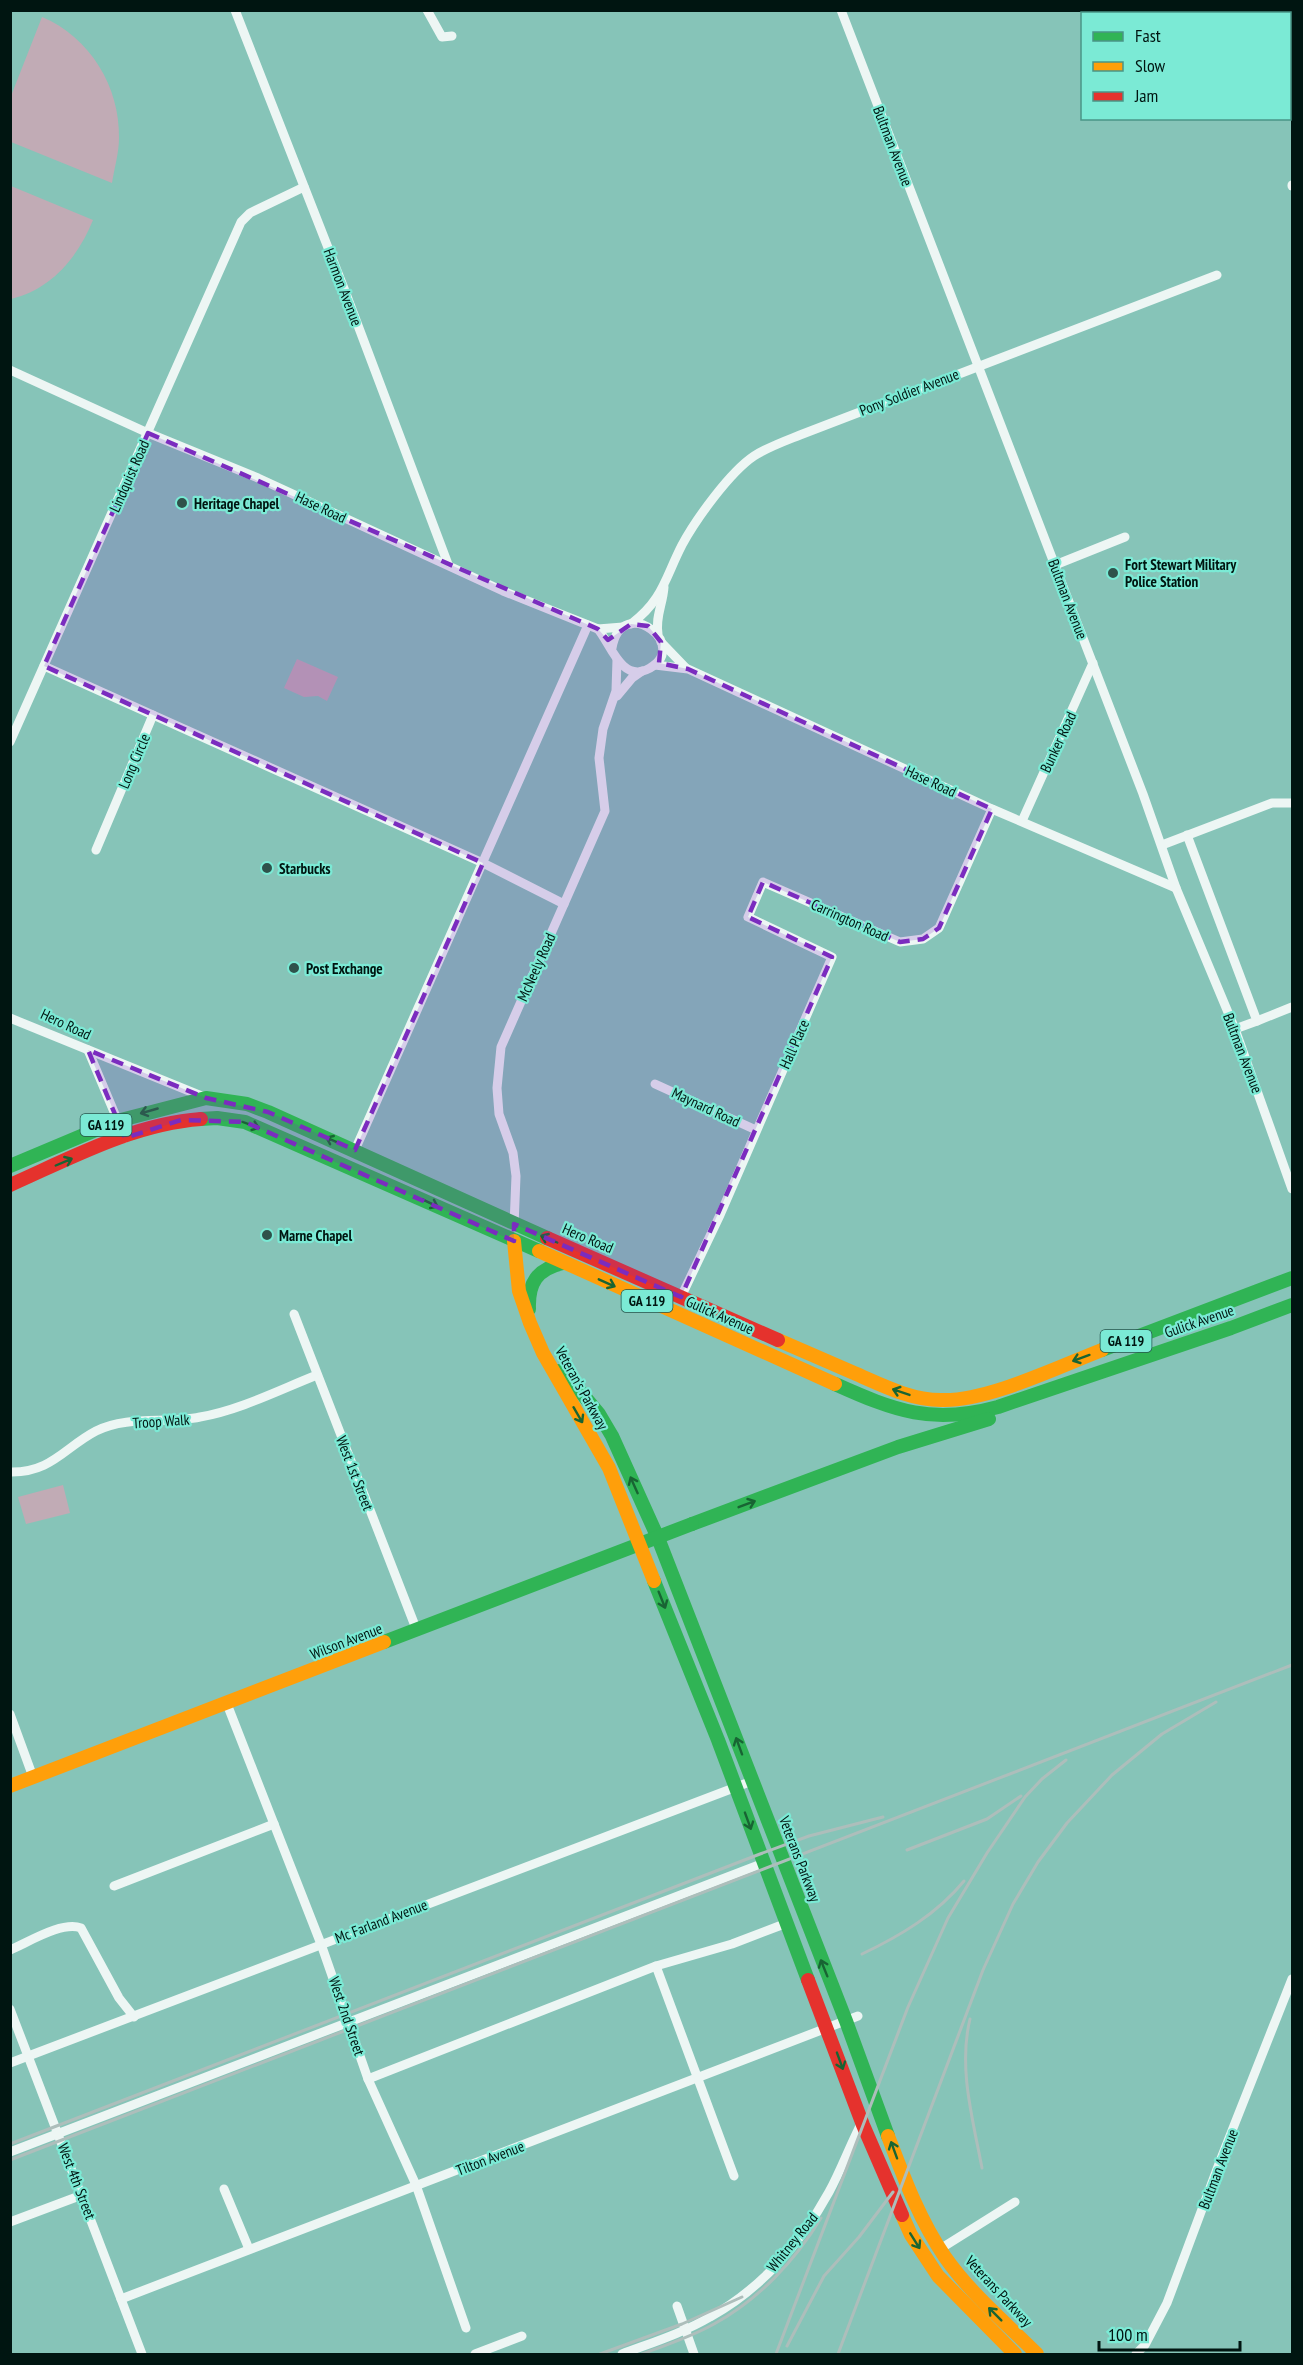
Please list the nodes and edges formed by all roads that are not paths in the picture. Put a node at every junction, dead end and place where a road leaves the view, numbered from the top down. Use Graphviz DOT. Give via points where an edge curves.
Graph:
graph roads {
  1 [pos="235,10"];
  2 [pos="427,10"];
  3 [pos="841,10"];
  4 [pos="452,36"];
  5 [pos="304,188"];
  6 [pos="1217,275"];
  7 [pos="979,364"];
  8 [pos="10,370"];
  9 [pos="148,433"];
  10 [pos="1125,537"];
  11 [pos="448,564"];
  12 [pos="1055,565"];
  13 [pos="664,587"];
  14 [pos="627,626"];
  15 [pos="593,627"];
  16 [pos="660,638"];
  17 [pos="612,648"];
  18 [pos="617,660"];
  19 [pos="1093,663"];
  20 [pos="655,664"];
  21 [pos="44,666"];
  22 [pos="688,669"];
  23 [pos="642,671"];
  24 [pos="614,700"];
  25 [pos="153,715"];
  26 [pos="10,742"];
  27 [pos="1293,802"];
  28 [pos="992,809"];
  29 [pos="1022,820"];
  30 [pos="1187,835"];
  31 [pos="1162,845"];
  32 [pos="96,850"];
  33 [pos="483,863"];
  34 [pos="1176,888"];
  35 [pos="564,904"];
  36 [pos="832,957"];
  37 [pos="1293,1007"];
  38 [pos="10,1018"];
  39 [pos="1257,1021"];
  40 [pos="1235,1029"];
  41 [pos="88,1050"];
  42 [pos="656,1084"];
  43 [pos="206,1098"];
  44 [pos="117,1121"];
  45 [pos="756,1131"];
  46 [pos="125,1138"];
  47 [pos="355,1150"];
  48 [pos="10,1166"];
  49 [pos="10,1185"];
  50 [pos="1293,1189"];
  51 [pos="514,1224"];
  52 [pos="514,1241"];
  53 [pos="563,1263"];
  54 [pos="1293,1278"];
  55 [pos="681,1297"];
  56 [pos="1293,1305"];
  57 [pos="294,1314"];
  58 [pos="530,1323"];
  59 [pos="550,1363"];
  60 [pos="317,1375"];
  61 [pos="1077,1380"];
  62 [pos="10,1473"];
  63 [pos="658,1538"];
  64 [pos="640,1545"];
  65 [pos="417,1631"];
  66 [pos="227,1704"];
  67 [pos="10,1714"];
  68 [pos="33,1777"];
  69 [pos="752,1781"];
  70 [pos="10,1786"];
  71 [pos="735,1787"];
  72 [pos="274,1824"];
  73 [pos="764,1863"];
  74 [pos="114,1887"];
  75 [pos="787,1923"];
  76 [pos="321,1944"];
  77 [pos="10,1950"];
  78 [pos="656,1966"];
  79 [pos="1293,1979"];
  80 [pos="10,2009"];
  81 [pos="134,2017"];
  82 [pos="852,2018"];
  83 [pos="349,2021"];
  84 [pos="828,2028"];
  85 [pos="28,2056"];
  86 [pos="10,2063"];
  87 [pos="698,2077"];
  88 [pos="368,2079"];
  89 [pos="862,2122"];
  90 [pos="59,2133"];
  91 [pos="10,2152"];
  92 [pos="734,2176"];
  93 [pos="416,2185"];
  94 [pos="224,2189"];
  95 [pos="82,2195"];
  96 [pos="1015,2202"];
  97 [pos="10,2222"];
  98 [pos="249,2249"];
  99 [pos="940,2249"];
  100 [pos="121,2299"];
  101 [pos="677,2306"];
  102 [pos="466,2328"];
  103 [pos="685,2329"];
  104 [pos="522,2336"];
  105 [pos="476,2354"];
  106 [pos="142,2355"];
  107 [pos="622,2355"];
  108 [pos="693,2355"];
  109 [pos="1015,2355"];
  110 [pos="1037,2355"];
  111 [pos="1136,2355"];
  1 -- 5 [label="street, Harmon Avenue"];
  2 -- 4 [label="street" via="442,37"];
  3 -- 7 [label="street, Bultman Avenue"];
  5 -- 9 [label="street, Lindquist Road" via="250,213 241,222"];
  5 -- 11 [label="street, Harmon Avenue"];
  6 -- 7 [label="street, Pony Soldier Avenue"];
  7 -- 12 [label="street, Bultman Avenue"];
  7 -- 13 [label="street, Pony Soldier Avenue" via="755,456 736,471 692,528"];
  8 -- 9 [label="street, Hase Road"];
  9 -- 11 [label="street, Hase Road"];
  9 -- 21 [label="street, Lindquist Road"];
  10 -- 12 [label="street"];
  11 -- 15 [label="street, Hase Road"];
  12 -- 19 [label="street, Bultman Avenue"];
  13 -- 14 [label="street" via="646,612"];
  13 -- 16 [label="street" via="658,614"];
  14 -- 15 [label="street"];
  14 -- 16 [label="street" via="648,626"];
  14 -- 17 [label="street" via="617,632"];
  15 -- 17 [label="street"];
  15 -- 33 [label="street"];
  16 -- 20 [label="street" via="660,657"];
  16 -- 22 [label="street"];
  17 -- 18 [label="street"];
  18 -- 23 [label="street" via="628,669"];
  18 -- 24 [label="street"];
  19 -- 29 [label="street, Bunker Road"];
  19 -- 31 [label="street, Bultman Avenue"];
  20 -- 22 [label="street"];
  20 -- 23 [label="street"];
  21 -- 25 [label="street, Long Circle"];
  21 -- 26 [label="street, Lindquist Road"];
  22 -- 28 [label="street, Hase Road"];
  23 -- 24 [label="street"];
  24 -- 35 [label="street, McNeely Road" via="603,729 599,758 605,811"];
  25 -- 32 [label="street, Long Circle"];
  25 -- 33 [label="street"];
  27 -- 30 [label="street" via="1272,803"];
  28 -- 29 [label="street, Hase Road"];
  28 -- 36 [label="street, Carrington Road" via="939,928 923,939 900,942 763,882 748,916"];
  29 -- 34 [label="street, Hase Road"];
  30 -- 31 [label="street"];
  30 -- 39 [label="street"];
  31 -- 34 [label="street, Bultman Avenue"];
  33 -- 35 [label="street"];
  33 -- 47 [label="street"];
  34 -- 40 [label="street, Bultman Avenue"];
  35 -- 51 [label="street, McNeely Road" via="501,1047 497,1068 499,1114 513,1153 516,1176"];
  36 -- 45 [label="street, Hall Place"];
  37 -- 39 [label="street"];
  38 -- 41 [label="street, Hero Road"];
  39 -- 40 [label="street"];
  40 -- 50 [label="street, Bultman Avenue"];
  41 -- 43 [label="street"];
  41 -- 44 [label="street, Hero Road"];
  42 -- 45 [label="street, Maynard Road"];
  43 -- 44 [label="main road, GA 119, one-way"];
  47 -- 43 [label="main road, Hero Road / GA 119, one-way" via="247,1104"];
  44 -- 46 [label="street, Hero Road"];
  44 -- 48 [label="main road, GA 119"];
  45 -- 55 [label="street, Hall Place"];
  49 -- 46 [label="main road, Gulick Avenue / GA 119, one-way"];
  46 -- 52 [label="main road, Gulick Avenue / GA 119, one-way" via="181,1120 215,1118 245,1122"];
  47 -- 51 [label="main road, Hero Road / GA 119"];
  51 -- 52 [label="street, McNeely Road"];
  55 -- 51 [label="main road, Hero Road / GA 119, one-way"];
  52 -- 53 [label="main road, Gulick Avenue / GA 119"];
  52 -- 58 [label="main road, Veteran's Parkway" via="519,1291"];
  53 -- 58 [label="main road" via="543,1268 533,1279 528,1299"];
  53 -- 61 [label="main road, Gulick Avenue / GA 119, one-way" via="864,1397 912,1414 944,1418 974,1415"];
  54 -- 55 [label="main road, Hero Road / GA 119, one-way" via="1010,1385 985,1393 932,1400 899,1392"];
  56 -- 61 [label="main road, Gulick Avenue / GA 119"];
  57 -- 60 [label="street, West 1st Street"];
  58 -- 59 [label="main road, Veteran's Parkway"];
  63 -- 59 [label="main road, Veterans Parkway, one-way" via="599,1414"];
  59 -- 64 [label="main road, Veteran's Parkway, one-way" via="609,1468"];
  60 -- 62 [label="street, Troop Walk" via="216,1414 114,1424 95,1432 61,1458"];
  60 -- 65 [label="street, West 1st Street"];
  63 -- 61 [label="main road, Wilson Avenue, one-way" via="898,1447 981,1422 1052,1395"];
  63 -- 64 [label="main road, Wilson Avenue"];
  69 -- 63 [label="main road, Veterans Parkway, one-way"];
  64 -- 65 [label="main road, Wilson Avenue"];
  64 -- 71 [label="main road, one-way"];
  65 -- 66 [label="main road, Wilson Avenue"];
  66 -- 68 [label="main road, Wilson Avenue"];
  66 -- 72 [label="street, West 2nd Street"];
  67 -- 68 [label="street"];
  68 -- 70 [label="main road, Wilson Avenue"];
  69 -- 71 [label="street, Mc Farland Avenue"];
  82 -- 69 [label="main road, Veterans Parkway, one-way"];
  71 -- 73 [label="main road, one-way"];
  71 -- 76 [label="street, Mc Farland Avenue"];
  72 -- 74 [label="street"];
  72 -- 76 [label="street, West 2nd Street"];
  73 -- 75 [label="main road"];
  73 -- 83 [label="street"];
  75 -- 78 [label="street"];
  75 -- 84 [label="main road"];
  76 -- 81 [label="street, Mc Farland Avenue"];
  76 -- 83 [label="street, West 2nd Street"];
  77 -- 81 [label="street" via="61,1927 72,1924 81,1928 119,1998"];
  78 -- 87 [label="street"];
  78 -- 88 [label="street"];
  79 -- 111 [label="street, Bultman Avenue" via="1167,2303"];
  80 -- 85 [label="street, West 4th Street"];
  81 -- 85 [label="street, Mc Farland Avenue"];
  82 -- 84 [label="street, Tilton Avenue"];
  99 -- 82 [label="main road, Veterans Parkway, one-way" via="904,2179"];
  83 -- 88 [label="street, West 2nd Street"];
  83 -- 90 [label="street"];
  84 -- 87 [label="street, Tilton Avenue"];
  84 -- 89 [label="main road, one-way"];
  85 -- 86 [label="street, Mc Farland Avenue"];
  85 -- 90 [label="street, West 4th Street"];
  87 -- 92 [label="street"];
  87 -- 93 [label="street, Tilton Avenue"];
  88 -- 93 [label="street, West 2nd Street"];
  89 -- 103 [label="street, Whitney Road" via="830,2191 789,2251 735,2301"];
  89 -- 109 [label="main road, one-way" via="892,2194 938,2276"];
  90 -- 91 [label="street"];
  90 -- 95 [label="street, West 4th Street"];
  93 -- 98 [label="street, Tilton Avenue"];
  93 -- 102 [label="street, West 2nd Street"];
  94 -- 98 [label="street"];
  95 -- 97 [label="street"];
  95 -- 100 [label="street, West 4th Street"];
  96 -- 99 [label="street"];
  98 -- 100 [label="street, Tilton Avenue"];
  110 -- 99 [label="main road, Veterans Parkway, one-way" via="965,2283"];
  100 -- 106 [label="street, West 4th Street"];
  101 -- 103 [label="street"];
  103 -- 107 [label="street, Whitney Road"];
  103 -- 108 [label="street"];
  104 -- 105 [label="street"];
}
